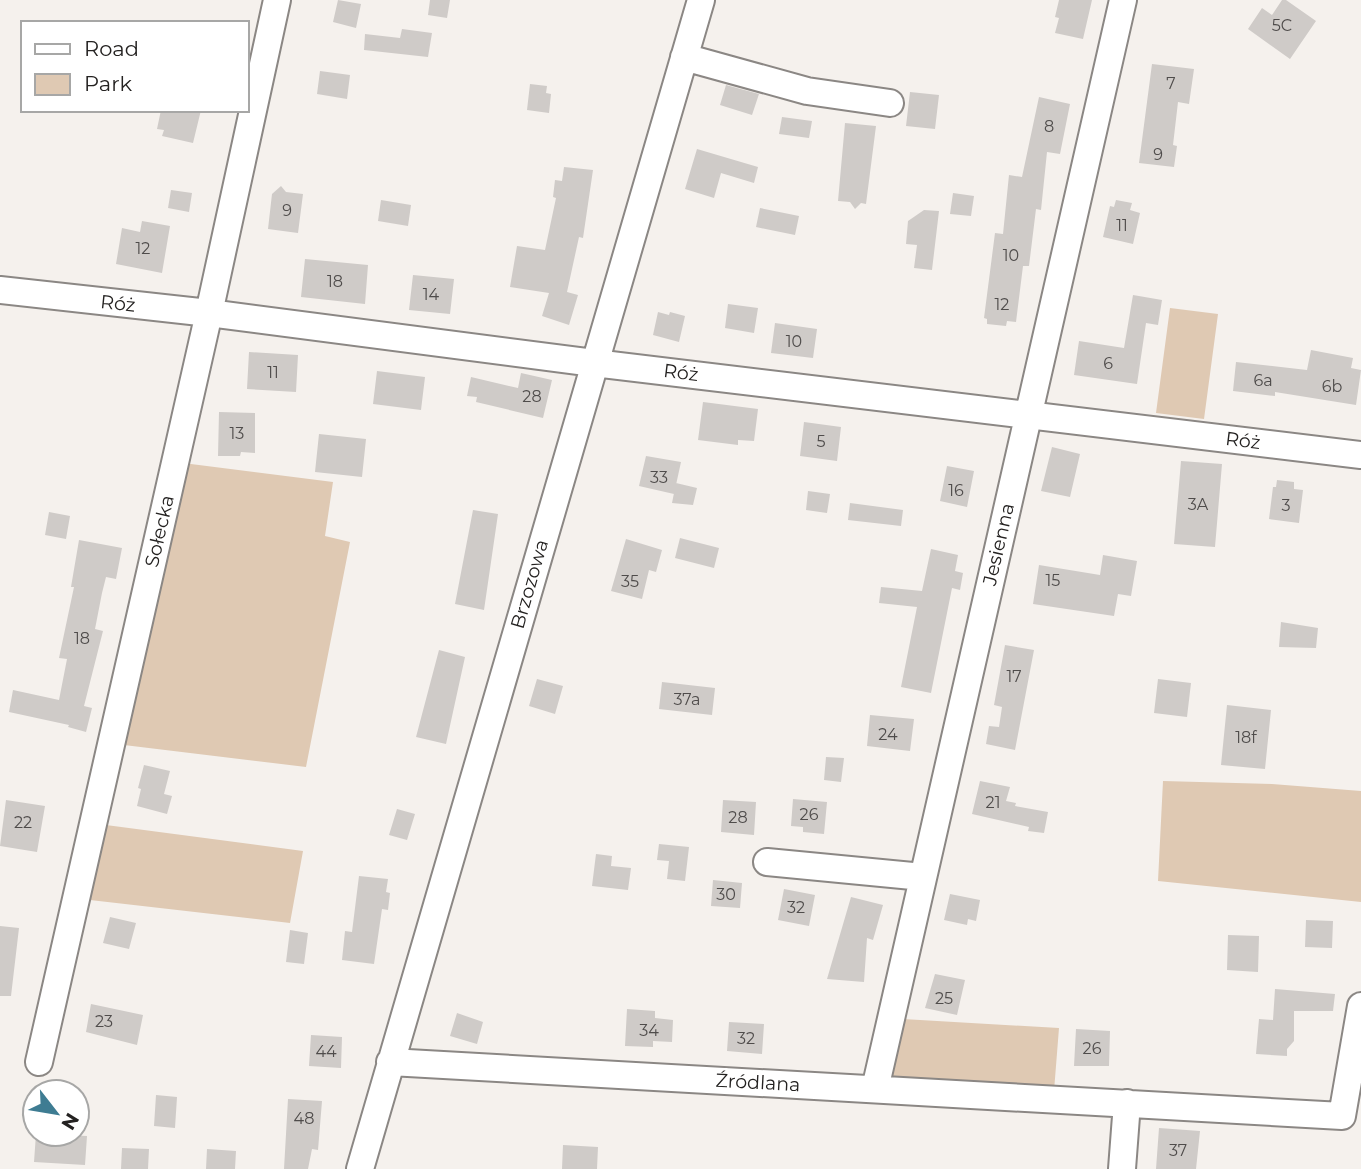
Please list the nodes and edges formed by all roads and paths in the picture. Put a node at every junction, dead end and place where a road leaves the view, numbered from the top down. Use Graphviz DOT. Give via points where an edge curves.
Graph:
graph roads {
  1 [pos="277,0"];
  2 [pos="701,0"];
  3 [pos="1123,0"];
  4 [pos="684,57"];
  5 [pos="890,103"];
  6 [pos="0,290"];
  7 [pos="209,313"];
  8 [pos="594,363"];
  9 [pos="1028,413"];
  10 [pos="1361,455"];
  11 [pos="767,862"];
  12 [pos="923,877"];
  13 [pos="1361,1006"];
  14 [pos="39,1062"];
  15 [pos="390,1062"];
  16 [pos="875,1089"];
  17 [pos="1127,1104"];
  18 [pos="1352,1116"];
  19 [pos="360,1169"];
  20 [pos="1122,1169"];
  1 -- 7 [label="street, Sołecka"];
  2 -- 4 [label="street, Brzozowa"];
  3 -- 9 [label="street, Jesienna"];
  4 -- 5 [label="street" via="807,91"];
  4 -- 8 [label="street, Brzozowa"];
  6 -- 7 [label="street, Róż"];
  7 -- 8 [label="street, Róż"];
  7 -- 14 [label="street, Sołecka"];
  8 -- 9 [label="street, Róż"];
  8 -- 15 [label="street, Brzozowa"];
  9 -- 10 [label="street, Róż"];
  9 -- 12 [label="street, Jesienna"];
  11 -- 12 [label="street"];
  12 -- 16 [label="street, Jesienna"];
  13 -- 18 [label="street, Źródlana"];
  15 -- 16 [label="street, Źródlana"];
  15 -- 19 [label="street, Brzozowa"];
  16 -- 17 [label="street, Źródlana"];
  17 -- 18 [label="street, Źródlana"];
  17 -- 20 [label="street"];
}
